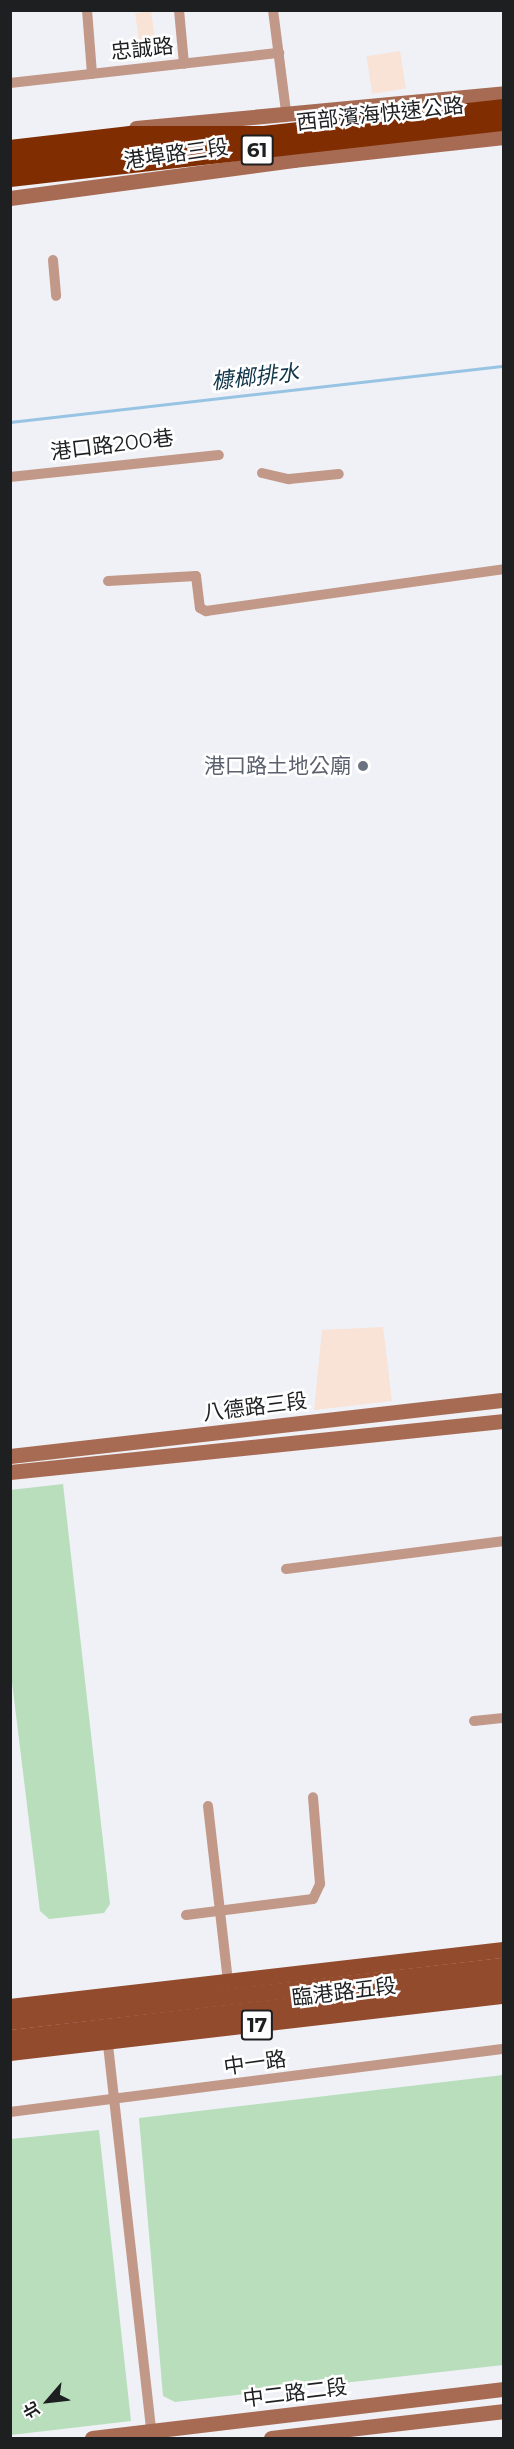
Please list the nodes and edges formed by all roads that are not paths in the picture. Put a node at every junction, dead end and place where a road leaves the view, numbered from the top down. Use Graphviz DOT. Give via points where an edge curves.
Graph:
graph roads {
  1 [pos="87,10"];
  2 [pos="179,10"];
  3 [pos="273,10"];
  4 [pos="279,53"];
  5 [pos="184,64"];
  6 [pos="92,74"];
  7 [pos="10,83"];
  8 [pos="504,93"];
  9 [pos="378,107"];
  10 [pos="504,108"];
  11 [pos="286,112"];
  12 [pos="504,122"];
  13 [pos="262,135"];
  14 [pos="504,137"];
  15 [pos="10,142"];
  16 [pos="10,149"];
  17 [pos="382,151"];
  18 [pos="10,156"];
  19 [pos="10,164"];
  20 [pos="10,178"];
  21 [pos="10,186"];
  22 [pos="10,198"];
  23 [pos="53,260"];
  24 [pos="56,296"];
  25 [pos="219,455"];
  26 [pos="262,473"];
  27 [pos="339,474"];
  28 [pos="10,477"];
  29 [pos="504,569"];
  30 [pos="108,581"];
  31 [pos="504,1400"];
  32 [pos="504,1421"];
  33 [pos="10,1456"];
  34 [pos="10,1472"];
  35 [pos="504,1541"];
  36 [pos="286,1569"];
  37 [pos="504,1718"];
  38 [pos="474,1721"];
  39 [pos="313,1797"];
  40 [pos="208,1806"];
  41 [pos="220,1911"];
  42 [pos="186,1915"];
  43 [pos="504,1950"];
  44 [pos="504,1966"];
  45 [pos="504,1981"];
  46 [pos="228,1982"];
  47 [pos="504,1996"];
  48 [pos="10,2007"];
  49 [pos="106,2020"];
  50 [pos="10,2022"];
  51 [pos="10,2038"];
  52 [pos="504,2049"];
  53 [pos="10,2053"];
  54 [pos="114,2101"];
  55 [pos="10,2112"];
  56 [pos="504,2389"];
  57 [pos="504,2411"];
  58 [pos="151,2435"];
  59 [pos="93,2439"];
  60 [pos="271,2439"];
  1 -- 6 [label="street"];
  2 -- 5 [label="street"];
  3 -- 4 [label="street"];
  4 -- 5 [label="street, 忠誠路"];
  4 -- 11 [label="street"];
  5 -- 6 [label="street, 忠誠路"];
  6 -- 7 [label="street, 忠誠路"];
  8 -- 9 [label="street, 港埠路三段"];
  9 -- 11 [label="street, 港埠路三段"];
  9 -- 18 [label="street, 港埠路三段" via="285,125"];
  10 -- 13 [label="highway, 西部濱海快速公路 / 61"];
  11 -- 15 [label="street, 港埠路三段"];
  12 -- 20 [label="highway, 西部濱海快速公路 / 61"];
  13 -- 16 [label="highway, bridge" via="130,135"];
  13 -- 19 [label="highway, 西部濱海快速公路 / 61, bridge"];
  14 -- 17 [label="street, 港埠路三段"];
  17 -- 21 [label="street, 港埠路三段" via="289,154"];
  17 -- 22 [label="street, 港埠路三段"];
  23 -- 24 [label="street"];
  25 -- 28 [label="street, 港口路200巷"];
  26 -- 27 [label="street" via="290,479"];
  29 -- 30 [label="street" via="206,611 200,608 196,576"];
  31 -- 33 [label="street, 八德路三段"];
  32 -- 34 [label="street, 八德路三段"];
  35 -- 36 [label="street"];
  37 -- 38 [label="street"];
  39 -- 41 [label="street" via="320,1884 316,1896 309,1901"];
  40 -- 41 [label="street"];
  41 -- 42 [label="street"];
  41 -- 46 [label="street"];
  43 -- 46 [label="main road, 臨港路五段 / 17"];
  44 -- 49 [label="main road, 臨港路五段 / 17"];
  45 -- 49 [label="main road, 臨港路五段 / 17"];
  46 -- 49 [label="main road, 臨港路五段 / 17"];
  47 -- 49 [label="main road, 臨港路五段 / 17"];
  48 -- 49 [label="main road, 臨港路五段 / 17"];
  49 -- 50 [label="main road, 臨港路五段 / 17"];
  49 -- 51 [label="main road, 臨港路五段 / 17"];
  49 -- 53 [label="main road, 臨港路五段 / 17"];
  49 -- 54 [label="street"];
  52 -- 54 [label="street, 中一路"];
  54 -- 55 [label="street, 中一路"];
  54 -- 58 [label="street"];
  56 -- 58 [label="street, 中二路二段"];
  57 -- 60 [label="street, 中二路二段"];
  58 -- 59 [label="street, 中二路二段"];
}
